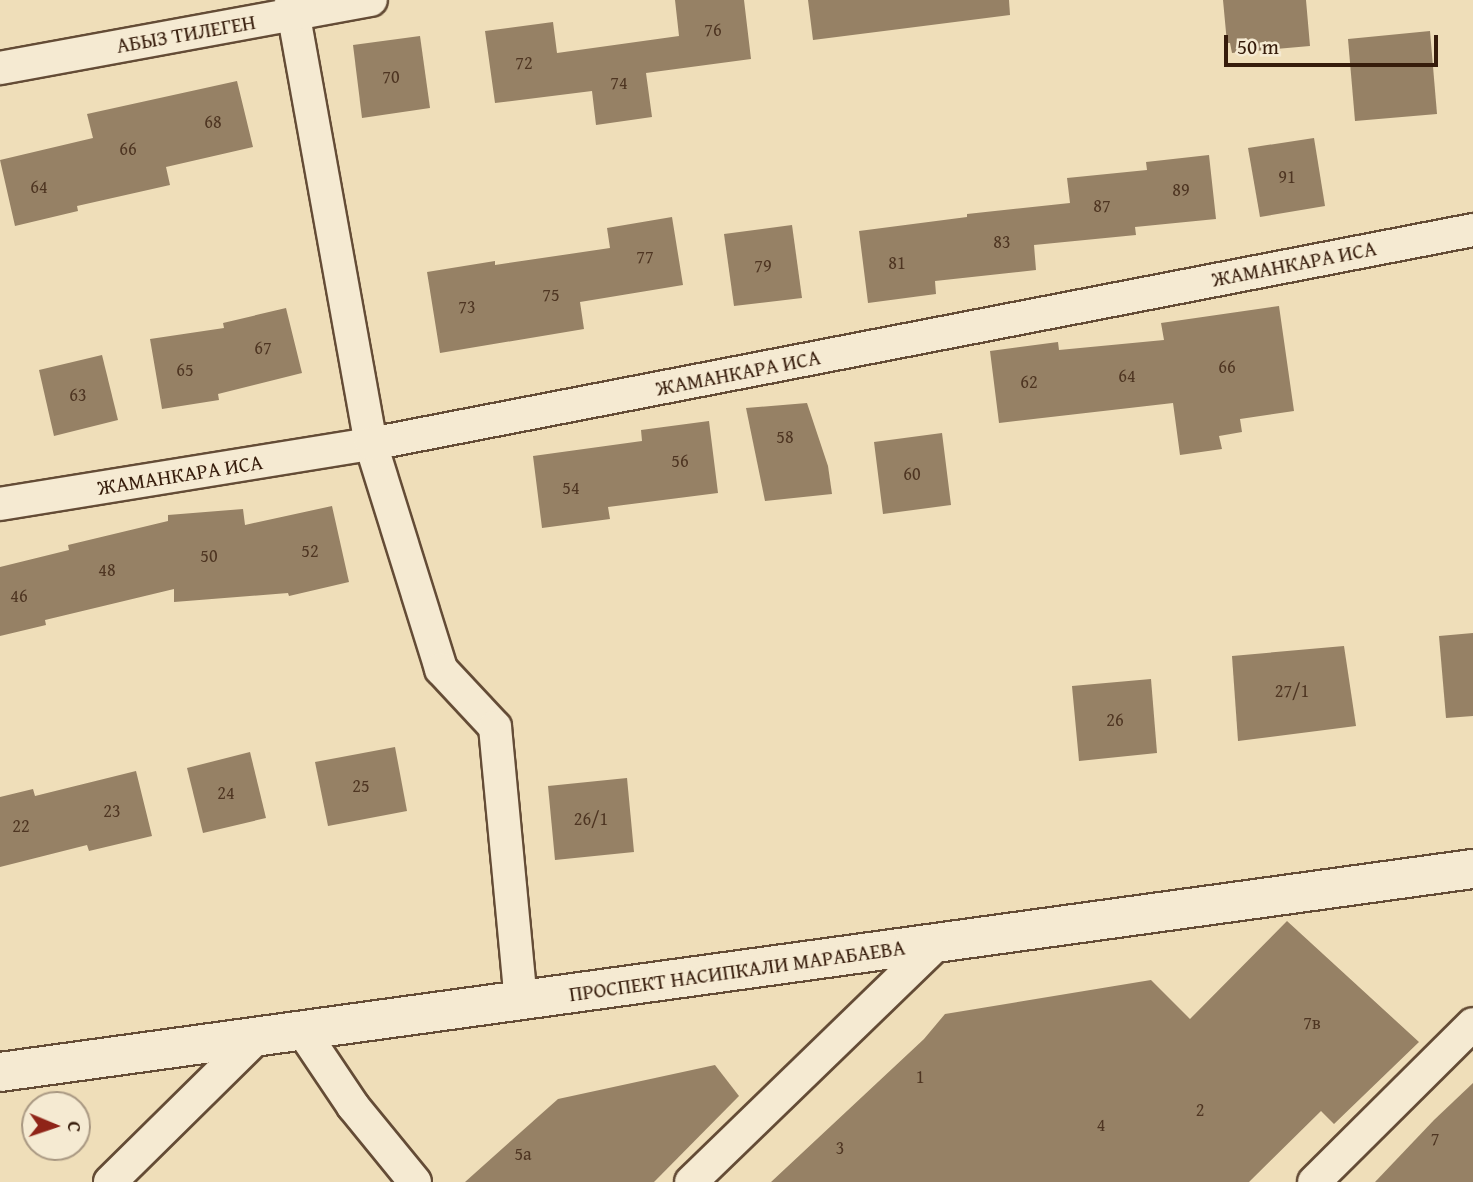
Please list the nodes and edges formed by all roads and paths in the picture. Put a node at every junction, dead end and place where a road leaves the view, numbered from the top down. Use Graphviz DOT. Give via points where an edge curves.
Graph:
graph roads {
  1 [pos="371,0"];
  2 [pos="292,7"];
  3 [pos="0,68"];
  4 [pos="1473,230"];
  5 [pos="370,444"];
  6 [pos="0,504"];
  7 [pos="1473,869"];
  8 [pos="938,943"];
  9 [pos="521,1000"];
  10 [pos="1473,1024"];
  11 [pos="302,1030"];
  12 [pos="259,1035"];
  13 [pos="0,1072"];
  14 [pos="110,1182"];
  15 [pos="415,1182"];
  16 [pos="691,1182"];
  17 [pos="1314,1182"];
  1 -- 2 [label="street, АБЫЗ ТИЛЕГЕН"];
  2 -- 3 [label="street, АБЫЗ ТИЛЕГЕН"];
  2 -- 5 [label="street"];
  4 -- 5 [label="street, ЖАМАНКАРА ИСА"];
  5 -- 6 [label="street, ЖАМАНКАРА ИСА"];
  5 -- 9 [label="street" via="441,669 495,727"];
  7 -- 8 [label="main road, ПРОСПЕКТ НАСИПКАЛИ МАРАБАЕВА"];
  8 -- 9 [label="main road, ПРОСПЕКТ НАСИПКАЛИ МАРАБАЕВА"];
  8 -- 16 [label="street"];
  9 -- 11 [label="main road, ПРОСПЕКТ НАСИПКАЛИ МАРАБАЕВА"];
  10 -- 17 [label="street"];
  11 -- 12 [label="main road, ПРОСПЕКТ НАСИПКАЛИ МАРАБАЕВА"];
  11 -- 15 [label="street" via="353,1106"];
  12 -- 13 [label="main road, ПРОСПЕКТ НАСИПКАЛИ МАРАБАЕВА"];
  12 -- 14 [label="street"];
}
